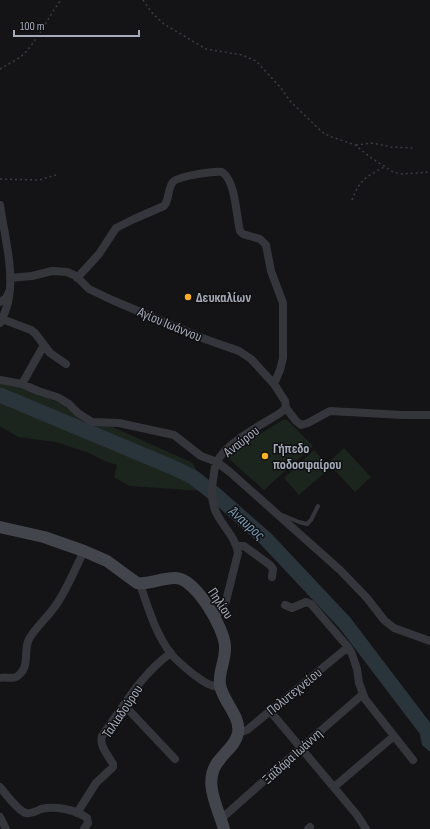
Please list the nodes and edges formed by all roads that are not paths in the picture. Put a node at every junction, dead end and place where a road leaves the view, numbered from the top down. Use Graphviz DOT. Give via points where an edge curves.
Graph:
graph roads {
  1 [pos="0,205"];
  2 [pos="10,278"];
  3 [pos="77,278"];
  4 [pos="10,290"];
  5 [pos="0,302"];
  6 [pos="1,321"];
  7 [pos="44,345"];
  8 [pos="66,364"];
  9 [pos="0,380"];
  10 [pos="22,384"];
  11 [pos="274,384"];
  12 [pos="286,408"];
  13 [pos="430,416"];
  14 [pos="217,462"];
  15 [pos="318,506"];
  16 [pos="274,512"];
  17 [pos="0,527"];
  18 [pos="237,546"];
  19 [pos="84,551"];
  20 [pos="272,577"];
  21 [pos="140,584"];
  22 [pos="285,605"];
  23 [pos="215,618"];
  24 [pos="430,641"];
  25 [pos="348,647"];
  26 [pos="172,654"];
  27 [pos="0,678"];
  28 [pos="220,687"];
  29 [pos="363,694"];
  30 [pos="124,705"];
  31 [pos="270,711"];
  32 [pos="238,733"];
  33 [pos="394,736"];
  34 [pos="301,748"];
  35 [pos="175,759"];
  36 [pos="413,760"];
  37 [pos="334,787"];
  38 [pos="1,790"];
  39 [pos="77,813"];
  40 [pos="0,817"];
  41 [pos="223,824"];
  42 [pos="6,829"];
  43 [pos="84,829"];
  44 [pos="366,829"];
  1 -- 2 [label="street"];
  2 -- 3 [label="street, Αγίου Ιωάννου" via="57,271 67,272"];
  2 -- 4 [label="street"];
  3 -- 11 [label="street, Αγίου Ιωάννου" via="89,289 112,300 244,354"];
  3 -- 11 [label="street" via="99,254 116,228 164,206 174,181 222,172 226,174 241,233 260,239 266,245 271,271 283,303 283,358"];
  4 -- 5 [label="street" via="6,298"];
  4 -- 6 [label="street"];
  6 -- 7 [label="street" via="31,330"];
  7 -- 8 [label="street" via="52,355"];
  7 -- 10 [label="street"];
  9 -- 10 [label="street"];
  10 -- 14 [label="street" via="57,397 92,422 119,423 174,435 201,456"];
  11 -- 12 [label="street, Αγίου Ιωάννου" via="285,401"];
  12 -- 13 [label="street, Αγίου Ιωάννου" via="301,425 308,424 330,411"];
  12 -- 14 [label="street, Αναύρου" via="236,441 224,451"];
  14 -- 16 [label="street"];
  14 -- 18 [label="street, Αναύρου" via="212,497 216,511"];
  15 -- 16 [label="lane" via="311,520 305,524"];
  16 -- 24 [label="street" via="340,570 389,625"];
  17 -- 19 [label="main road" via="44,537"];
  18 -- 20 [label="street" via="244,546 270,565 273,569"];
  18 -- 23 [label="street" via="238,553 226,601"];
  19 -- 21 [label="main road" via="107,561"];
  19 -- 27 [label="street" via="64,594 29,639 23,670 13,678"];
  21 -- 23 [label="main road, Πηλίου" via="170,578 180,579 191,586"];
  21 -- 26 [label="street" via="158,630"];
  22 -- 25 [label="street" via="292,608 306,602 311,604"];
  23 -- 28 [label="main road, Πηλίου" via="225,643"];
  25 -- 29 [label="street"];
  25 -- 31 [label="street, Πολυτεχνείου"];
  26 -- 28 [label="street" via="203,681"];
  26 -- 30 [label="street, Ταλιαδούρου" via="157,664"];
  28 -- 32 [label="main road" via="237,723"];
  29 -- 33 [label="street"];
  29 -- 34 [label="street, Ξαϊδάρα Ιωάννη"];
  30 -- 35 [label="street"];
  30 -- 39 [label="street, Ταλιαδούρου" via="101,740 113,767 96,782"];
  31 -- 32 [label="street, Πολυτεχνείου" via="247,730"];
  31 -- 34 [label="street"];
  32 -- 41 [label="main road" via="235,742 216,763 211,775 212,788"];
  33 -- 36 [label="street"];
  33 -- 37 [label="street"];
  34 -- 37 [label="street"];
  34 -- 41 [label="street, Ξαϊδάρα Ιωάννη"];
  37 -- 44 [label="street"];
  38 -- 39 [label="street" via="25,812 52,808"];
  39 -- 43 [label="street" via="87,818 88,823"];
  40 -- 42 [label="street"];
}
